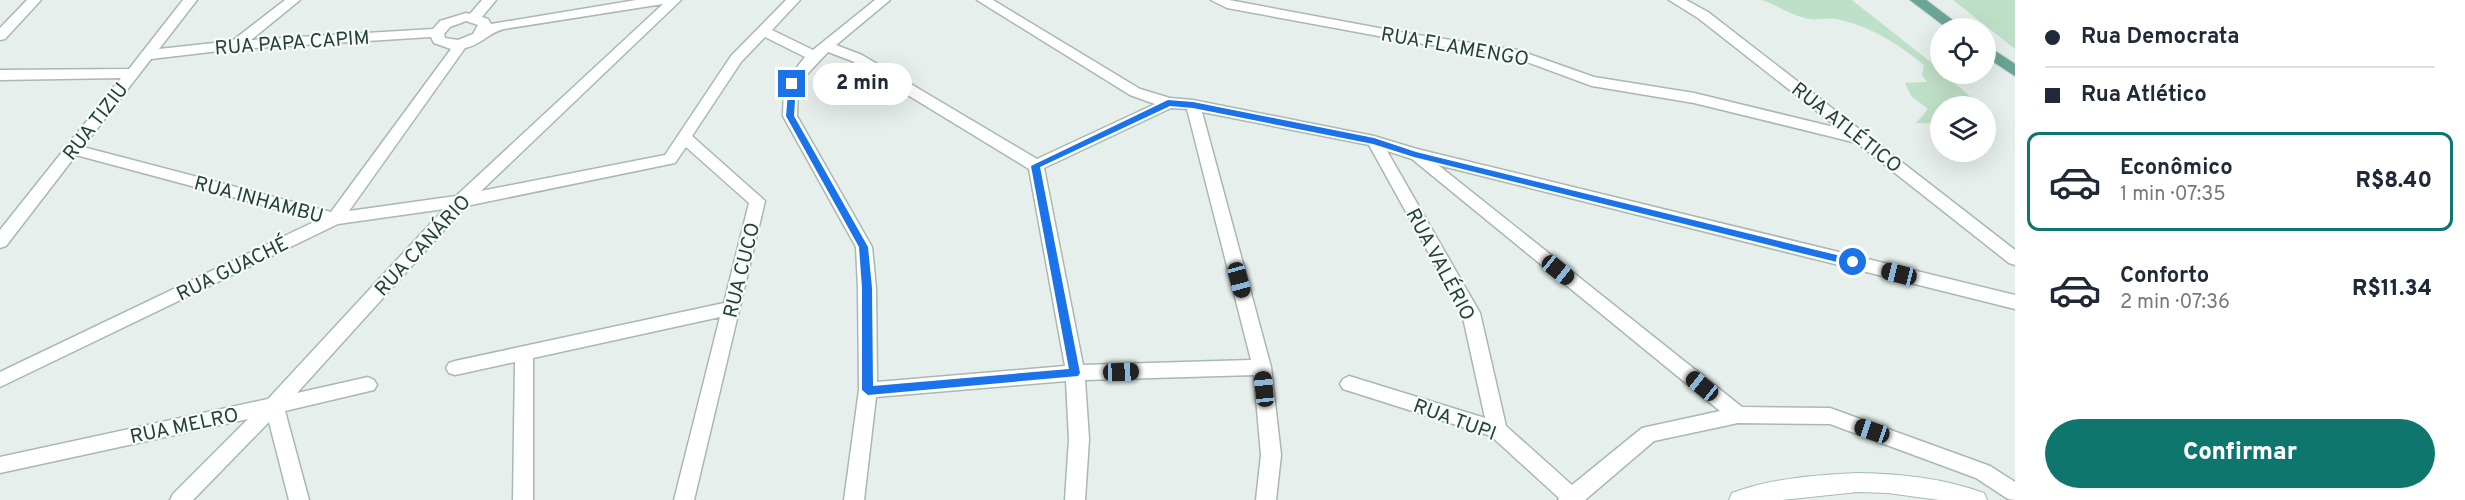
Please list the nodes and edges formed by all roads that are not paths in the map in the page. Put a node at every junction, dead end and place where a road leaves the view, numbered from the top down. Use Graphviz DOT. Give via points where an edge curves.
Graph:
graph roads {
  1 [pos="34,0"];
  2 [pos="190,0"];
  3 [pos="293,0"];
  4 [pos="489,0"];
  5 [pos="661,0"];
  6 [pos="674,0"];
  7 [pos="793,0"];
  8 [pos="883,0"];
  9 [pos="984,0"];
  10 [pos="1218,0"];
  11 [pos="1676,0"];
  12 [pos="1917,0"];
  13 [pos="474,18"];
  14 [pos="1942,18"];
  15 [pos="484,30"];
  16 [pos="764,31"];
  17 [pos="437,33"];
  18 [pos="0,36"];
  19 [pos="461,44"];
  20 [pos="236,45"];
  21 [pos="820,51"];
  22 [pos="146,55"];
  23 [pos="1996,57"];
  24 [pos="2015,71"];
  25 [pos="132,73"];
  26 [pos="0,75"];
  27 [pos="1168,103"];
  28 [pos="1193,105"];
  29 [pos="684,137"];
  30 [pos="1865,140"];
  31 [pos="1374,141"];
  32 [pos="72,149"];
  33 [pos="1414,154"];
  34 [pos="1036,166"];
  35 [pos="461,201"];
  36 [pos="335,219"];
  37 [pos="0,242"];
  38 [pos="2015,259"];
  39 [pos="2015,302"];
  40 [pos="731,308"];
  41 [pos="524,354"];
  42 [pos="1262,367"];
  43 [pos="455,368"];
  44 [pos="1075,373"];
  45 [pos="0,380"];
  46 [pos="1348,384"];
  47 [pos="368,385"];
  48 [pos="868,390"];
  49 [pos="274,405"];
  50 [pos="1738,415"];
  51 [pos="1497,429"];
  52 [pos="0,465"];
  53 [pos="2015,493"];
  54 [pos="1571,499"];
  55 [pos="180,500"];
  56 [pos="299,500"];
  57 [pos="523,500"];
  58 [pos="684,500"];
  59 [pos="854,500"];
  60 [pos="1075,500"];
  61 [pos="1266,500"];
  62 [pos="1740,500"];
  63 [pos="1976,500"];
  1 -- 18 [label="street"];
  2 -- 22 [label="street, RUA TIZIU"];
  3 -- 20 [label="street"];
  4 -- 13 [label="street"];
  5 -- 15 [label="street"];
  6 -- 35 [label="street, RUA CANÁRIO"];
  7 -- 16 [label="street"];
  8 -- 21 [label="street"];
  9 -- 27 [label="street" via="1135,92"];
  10 -- 30 [label="street, RUA FLAMENGO" via="1411,38 1518,54 1592,81 1694,98"];
  11 -- 30 [label="street, RUA ATLÉTICO" via="1703,15"];
  12 -- 14 [label="main road"];
  13 -- 15 [label="street" via="483,22"];
  13 -- 17 [label="street" via="452,21"];
  15 -- 19 [label="street" via="476,39"];
  16 -- 21 [label="street"];
  16 -- 29 [label="street" via="736,59"];
  17 -- 19 [label="street" via="442,43"];
  17 -- 20 [label="street, RUA PAPA CAPIM"];
  19 -- 36 [label="street, RUA GUACHÉ"];
  20 -- 22 [label="street, RUA PAPA CAPIM"];
  21 -- 34 [label="street" via="857,58"];
  21 -- 48 [label="street" via="792,84 790,116 864,247"];
  22 -- 25 [label="street, RUA TIZIU"];
  23 -- 24 [label="main road"];
  25 -- 26 [label="street"];
  25 -- 32 [label="street, RUA TIZIU"];
  27 -- 28 [label="street"];
  27 -- 34 [label="street"];
  28 -- 31 [label="street"];
  28 -- 42 [label="street"];
  29 -- 35 [label="street, RUA INHAMBU" via="670,159"];
  29 -- 40 [label="street, RUA CUCO" via="757,201"];
  30 -- 38 [label="street, RUA ATLÉTICO"];
  31 -- 33 [label="street"];
  31 -- 51 [label="street, RUA VALÉRIO" via="1471,313"];
  32 -- 36 [label="street, RUA INHAMBU"];
  32 -- 37 [label="street, RUA TIZIU"];
  33 -- 39 [label="street"];
  33 -- 50 [label="street"];
  34 -- 44 [label="street"];
  35 -- 36 [label="street, RUA INHAMBU"];
  35 -- 49 [label="street, RUA CANÁRIO"];
  36 -- 45 [label="street, RUA GUACHÉ"];
  40 -- 41 [label="street"];
  40 -- 58 [label="street, RUA CUCO"];
  41 -- 43 [label="street"];
  41 -- 57 [label="street"];
  42 -- 44 [label="street"];
  42 -- 61 [label="street" via="1270,455"];
  44 -- 48 [label="street"];
  44 -- 60 [label="street" via="1079,439"];
  46 -- 51 [label="street, RUA TUPI"];
  47 -- 49 [label="street, RUA MELRO"];
  48 -- 59 [label="street"];
  49 -- 52 [label="street, RUA MELRO"];
  49 -- 55 [label="street, RUA CANÁRIO"];
  49 -- 56 [label="street"];
  50 -- 53 [label="street" via="1830,416 1983,472"];
  50 -- 54 [label="street" via="1649,434"];
  51 -- 54 [label="street, RUA TUPI"];
  62 -- 63 [label="main road" via="1767,492 1823,485 1893,482"];
}
